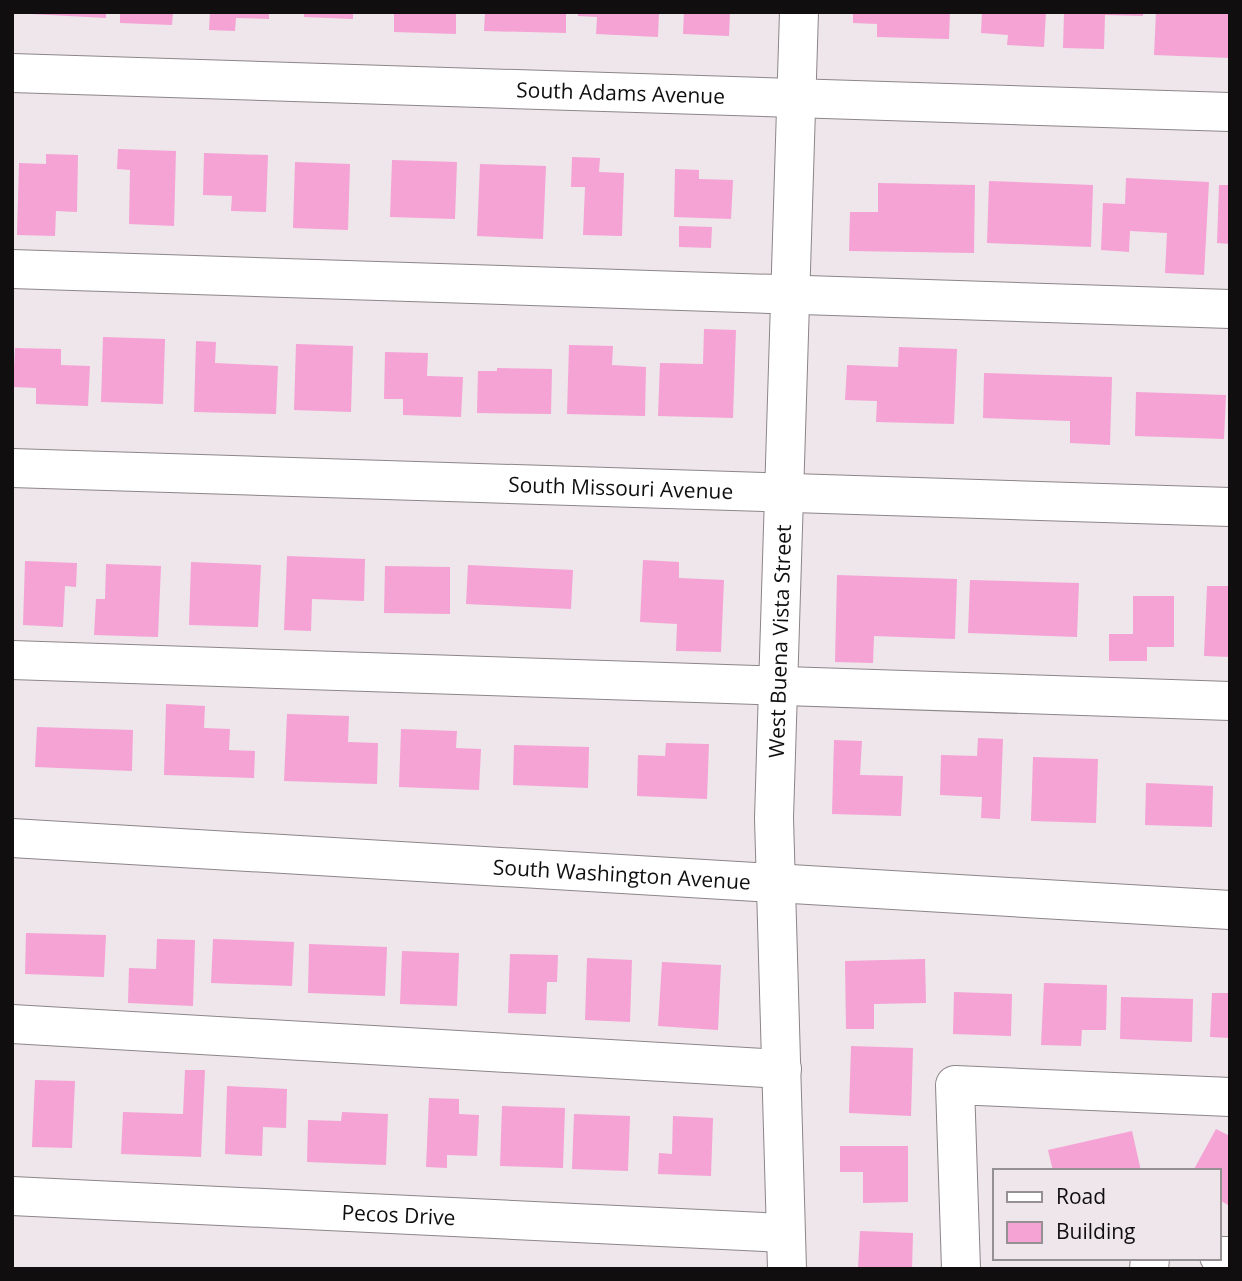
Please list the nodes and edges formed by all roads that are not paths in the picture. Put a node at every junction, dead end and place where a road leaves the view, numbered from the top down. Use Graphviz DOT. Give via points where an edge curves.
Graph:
graph roads {
  1 [pos="799,12"];
  2 [pos="12,73"];
  3 [pos="797,97"];
  4 [pos="1230,112"];
  5 [pos="12,269"];
  6 [pos="790,296"];
  7 [pos="1230,309"];
  8 [pos="12,468"];
  9 [pos="783,492"];
  10 [pos="1230,508"];
  11 [pos="12,660"];
  12 [pos="778,684"];
  13 [pos="1230,701"];
  14 [pos="12,838"];
  15 [pos="777,884"];
  16 [pos="1230,910"];
  17 [pos="12,1024"];
  18 [pos="782,1069"];
  19 [pos="1230,1097"];
  20 [pos="12,1196"];
  21 [pos="786,1251"];
  22 [pos="961,1269"];
  1 -- 3 [label="street, West Buena Vista Street"];
  2 -- 3 [label="street, South Adams Avenue"];
  3 -- 4 [label="street, South Adams Avenue"];
  3 -- 6 [label="street, West Buena Vista Street"];
  5 -- 6 [label="street"];
  6 -- 7 [label="street"];
  6 -- 9 [label="street, West Buena Vista Street"];
  8 -- 9 [label="street, South Missouri Avenue"];
  9 -- 10 [label="street, South Missouri Avenue"];
  9 -- 12 [label="street, West Buena Vista Street"];
  11 -- 12 [label="street"];
  12 -- 13 [label="street"];
  12 -- 15 [label="street, West Buena Vista Street"];
  14 -- 15 [label="street, South Washington Avenue"];
  15 -- 16 [label="street, South Washington Avenue"];
  15 -- 18 [label="street, West Buena Vista Street"];
  17 -- 18 [label="street"];
  18 -- 21 [label="street, West Buena Vista Street"];
  19 -- 22 [label="street" via="955,1085"];
  20 -- 21 [label="street, Pecos Drive"];
}
